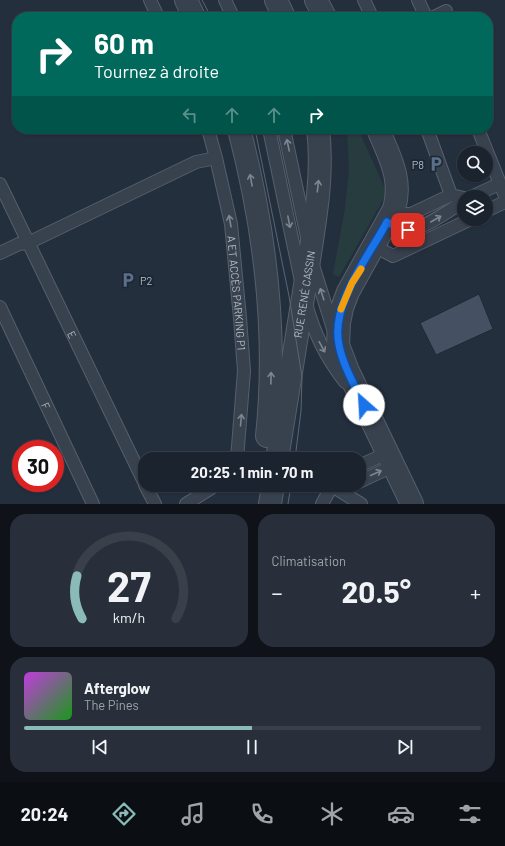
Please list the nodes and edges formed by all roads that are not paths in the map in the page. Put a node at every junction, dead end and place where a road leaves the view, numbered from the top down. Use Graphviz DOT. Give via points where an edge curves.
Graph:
graph roads {
  1 [pos="150,0"];
  2 [pos="186,0"];
  3 [pos="225,0"];
  4 [pos="276,0"];
  5 [pos="316,0"];
  6 [pos="364,0"];
  7 [pos="418,0"];
  8 [pos="156,12"];
  9 [pos="192,12"];
  10 [pos="231,12"];
  11 [pos="282,12"];
  12 [pos="322,12"];
  13 [pos="370,12"];
  14 [pos="424,12"];
  15 [pos="209,134"];
  16 [pos="240,134"];
  17 [pos="270,134"];
  18 [pos="285,134"];
  19 [pos="318,134"];
  20 [pos="380,134"];
  21 [pos="429,134"];
  22 [pos="480,134"];
  23 [pos="216,158"];
  24 [pos="0,184"];
  25 [pos="499,184"];
  26 [pos="486,190"];
  27 [pos="451,195"];
  28 [pos="505,196"];
  29 [pos="457,197"];
  30 [pos="505,202"];
  31 [pos="457,205"];
  32 [pos="493,208"];
  33 [pos="391,215"];
  34 [pos="457,226"];
  35 [pos="28,243"];
  36 [pos="374,246"];
  37 [pos="0,252"];
  38 [pos="310,252"];
  39 [pos="304,295"];
  40 [pos="0,307"];
  41 [pos="338,345"];
  42 [pos="364,405"];
  43 [pos="238,452"];
  44 [pos="265,452"];
  45 [pos="278,452"];
  46 [pos="390,459"];
  47 [pos="366,464"];
  48 [pos="138,471"];
  49 [pos="366,477"];
  50 [pos="149,492"];
  51 [pos="205,492"];
  52 [pos="260,492"];
  53 [pos="272,492"];
  54 [pos="328,492"];
  55 [pos="352,492"];
  56 [pos="93,504"];
  57 [pos="155,504"];
  58 [pos="186,504"];
  59 [pos="259,504"];
  60 [pos="270,504"];
  61 [pos="322,504"];
  62 [pos="361,504"];
  63 [pos="412,504"];
  1 -- 8 [label="lane"];
  2 -- 9 [label="street"];
  3 -- 10 [label="lane"];
  4 -- 11 [label="street"];
  5 -- 12 [label="street"];
  6 -- 13 [label="lane"];
  7 -- 14 [label="lane"];
  15 -- 23 [label="lane, A ET ACCÈS PARKING P1"];
  44 -- 16 [label="street, one-way" via="271,378 268,293 259,219"];
  17 -- 39 [label="lane, one-way"];
  38 -- 18 [label="lane, one-way"];
  38 -- 19 [label="street, RUE RENÉ CASSIN, one-way" via="321,159"];
  20 -- 33 [label="street" via="399,188"];
  21 -- 27 [label="lane"];
  22 -- 25 [label="lane"];
  23 -- 35 [label="lane" via="191,165"];
  43 -- 23 [label="lane, A ET ACCÈS PARKING P1, one-way" via="243,364 231,224"];
  24 -- 35 [label="lane, E"];
  25 -- 26 [label="lane"];
  25 -- 28 [label="lane"];
  27 -- 29 [label="lane"];
  27 -- 33 [label="lane" via="411,214"];
  30 -- 32 [label="lane"];
  33 -- 31 [label="lane, one-way" via="400,229 408,230 434,220"];
  33 -- 36 [label="street"];
  34 -- 36 [label="lane" via="393,256"];
  35 -- 37 [label="lane"];
  35 -- 48 [label="lane, E"];
  36 -- 41 [label="street" via="352,283 342,308 338,323"];
  38 -- 39 [label="street, RUE RENÉ CASSIN"];
  41 -- 38 [label="lane, one-way"];
  39 -- 42 [label="lane, one-way" via="317,339 330,362"];
  39 -- 45 [label="street, RUE RENÉ CASSIN"];
  40 -- 56 [label="lane, F"];
  41 -- 42 [label="street"];
  42 -- 46 [label="street"];
  46 -- 47 [label="lane"];
  49 -- 46 [label="lane, one-way"];
  46 -- 63 [label="street"];
  50 -- 57 [label="lane, E"];
  51 -- 58 [label="lane"];
  52 -- 59 [label="street"];
  53 -- 60 [label="street"];
  54 -- 61 [label="lane"];
  55 -- 62 [label="lane"];
}
